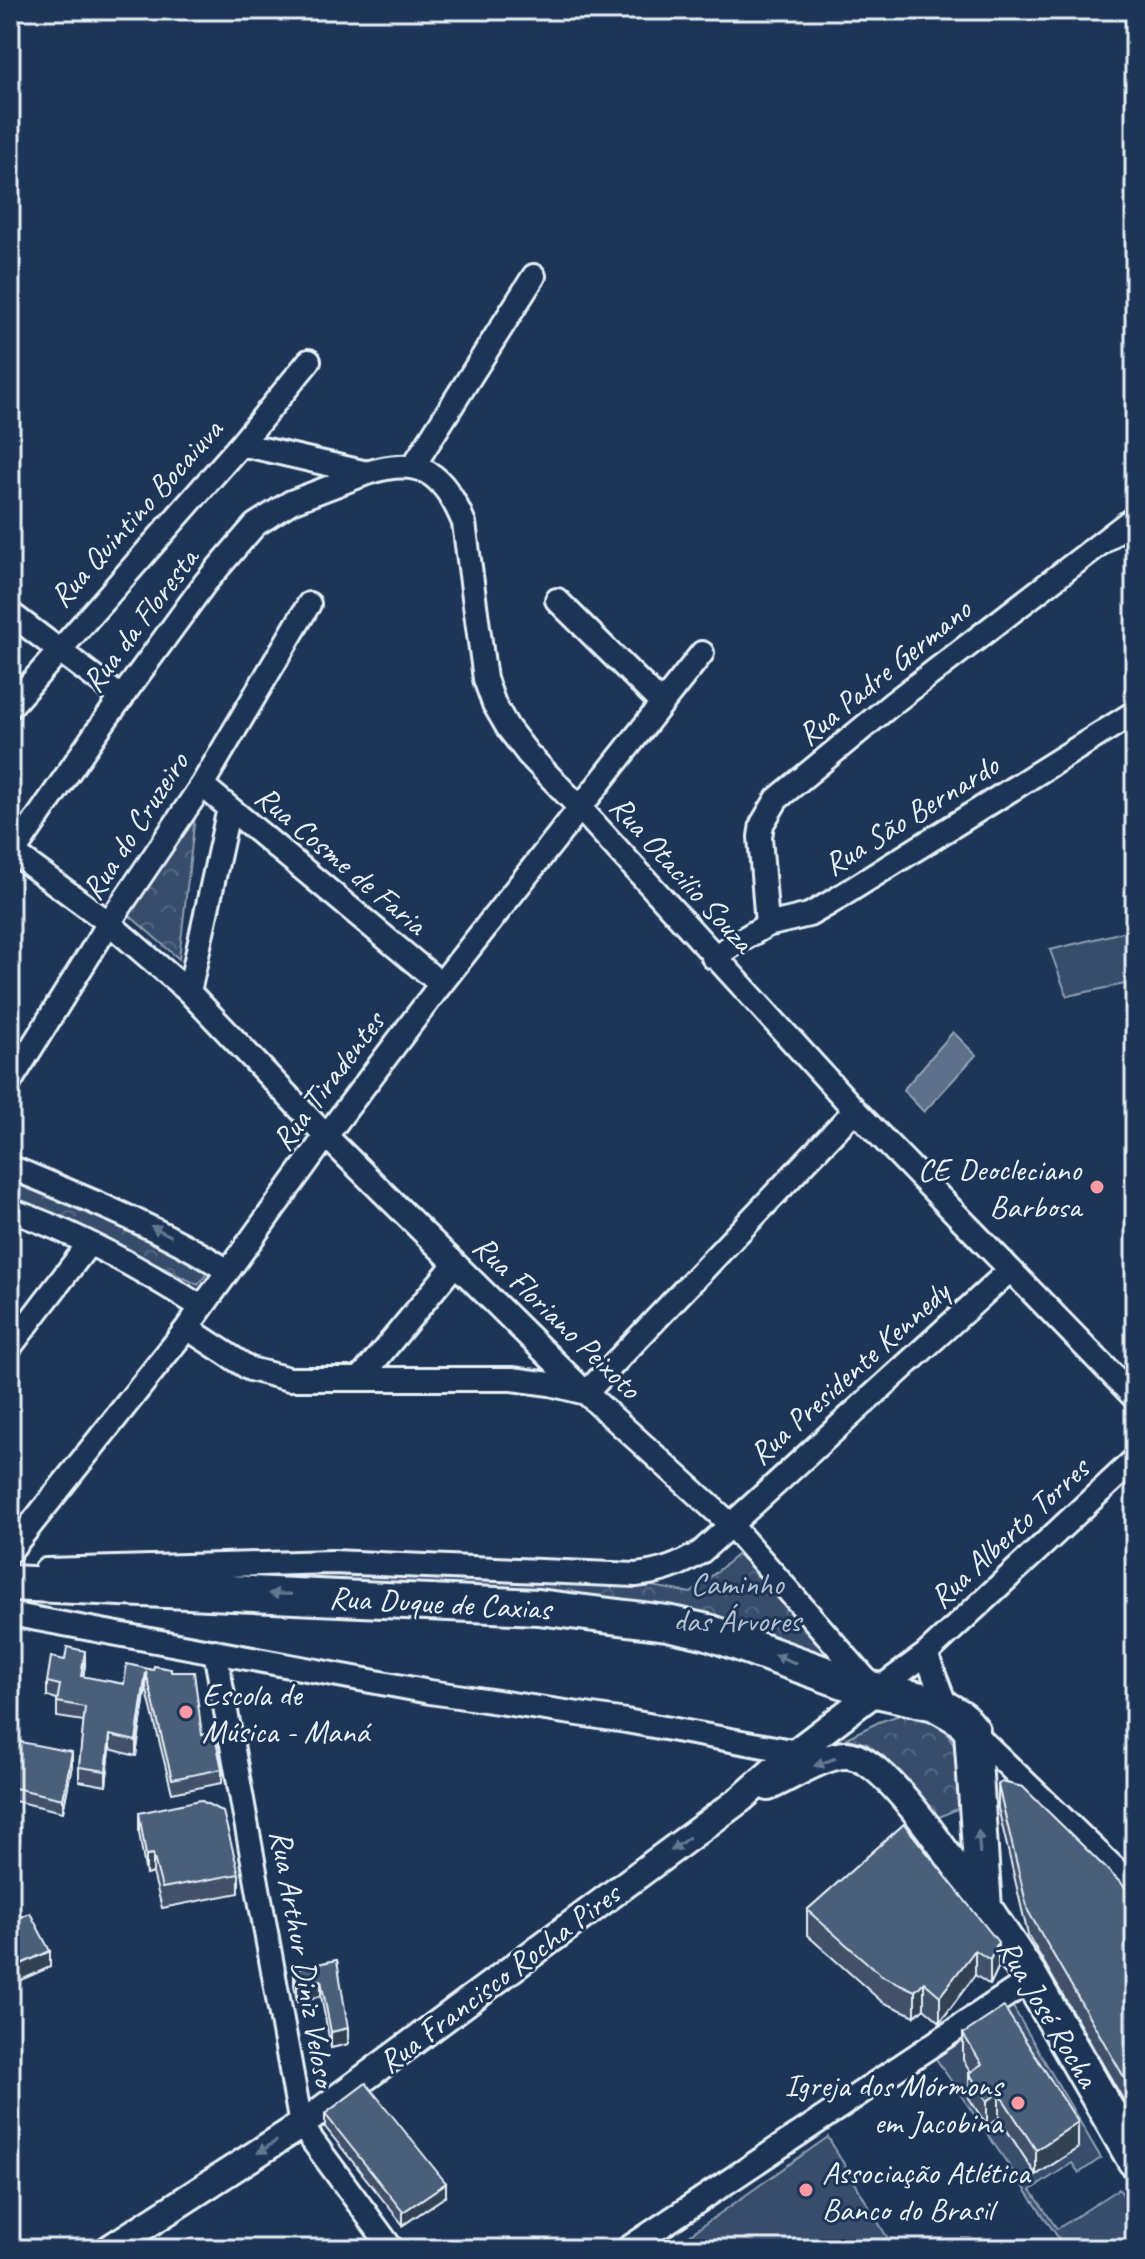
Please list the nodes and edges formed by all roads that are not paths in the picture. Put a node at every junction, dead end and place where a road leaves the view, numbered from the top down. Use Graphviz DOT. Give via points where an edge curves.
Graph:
graph roads {
  1 [pos="534,276"];
  2 [pos="309,361"];
  3 [pos="241,444"];
  4 [pos="414,465"];
  5 [pos="367,473"];
  6 [pos="1135,517"];
  7 [pos="557,600"];
  8 [pos="309,604"];
  9 [pos="10,613"];
  10 [pos="58,650"];
  11 [pos="702,653"];
  12 [pos="122,698"];
  13 [pos="662,704"];
  14 [pos="10,707"];
  15 [pos="1132,718"];
  16 [pos="202,785"];
  17 [pos="229,808"];
  18 [pos="580,808"];
  19 [pos="12,856"];
  20 [pos="109,923"];
  21 [pos="767,925"];
  22 [pos="713,957"];
  23 [pos="441,984"];
  24 [pos="189,992"];
  25 [pos="10,1082"];
  26 [pos="855,1110"];
  27 [pos="326,1136"];
  28 [pos="10,1167"];
  29 [pos="57,1186"];
  30 [pos="10,1210"];
  31 [pos="41,1221"];
  32 [pos="88,1245"];
  33 [pos="455,1264"];
  34 [pos="1010,1270"];
  35 [pos="228,1271"];
  36 [pos="201,1307"];
  37 [pos="187,1328"];
  38 [pos="10,1347"];
  39 [pos="360,1379"];
  40 [pos="586,1393"];
  41 [pos="1135,1398"];
  42 [pos="1135,1459"];
  43 [pos="730,1524"];
  44 [pos="10,1551"];
  45 [pos="10,1571"];
  46 [pos="10,1583"];
  47 [pos="10,1614"];
  48 [pos="215,1651"];
  49 [pos="926,1654"];
  50 [pos="867,1688"];
  51 [pos="960,1720"];
  52 [pos="797,1752"];
  53 [pos="995,1794"];
  54 [pos="742,1798"];
  55 [pos="1048,1802"];
  56 [pos="1135,1888"];
  57 [pos="984,1908"];
  58 [pos="1031,1979"];
  59 [pos="301,2125"];
  60 [pos="1135,2160"];
  61 [pos="109,2249"];
  62 [pos="392,2249"];
  63 [pos="627,2249"];
  1 -- 4 [label="street"];
  2 -- 3 [label="street, Rua Quintino Bocaiuva"];
  3 -- 5 [label="street"];
  3 -- 10 [label="street, Rua Quintino Bocaiuva"];
  4 -- 5 [label="street"];
  4 -- 18 [label="street, Rua Otacilio Souza" via="447,491 464,523 485,679 494,704 528,754"];
  5 -- 12 [label="street, Rua da Floresta" via="291,502 255,525 205,583"];
  6 -- 21 [label="street, Rua Padre Germano" via="777,799 760,837"];
  7 -- 13 [label="street"];
  8 -- 16 [label="street, Rua do Cruzeiro"];
  9 -- 10 [label="street"];
  10 -- 12 [label="street"];
  10 -- 14 [label="street, Rua Quintino Bocaiuva"];
  11 -- 13 [label="street, Rua Tiradentes"];
  12 -- 19 [label="street, Rua da Floresta"];
  13 -- 18 [label="street, Rua Tiradentes"];
  15 -- 21 [label="street, Rua São Bernardo" via="809,915"];
  16 -- 17 [label="street, Rua Cosme de Faria"];
  16 -- 20 [label="street, Rua do Cruzeiro"];
  17 -- 23 [label="street, Rua Cosme de Faria"];
  17 -- 24 [label="street"];
  18 -- 22 [label="street, Rua Otacilio Souza"];
  18 -- 23 [label="street, Rua Tiradentes"];
  19 -- 20 [label="street, Rua Floriano Peixoto"];
  20 -- 24 [label="street, Rua Floriano Peixoto"];
  20 -- 25 [label="street, Rua do Cruzeiro"];
  21 -- 22 [label="street, Rua São Bernardo"];
  22 -- 26 [label="street, Rua Otacilio Souza"];
  23 -- 27 [label="street, Rua Tiradentes"];
  24 -- 27 [label="street, Rua Floriano Peixoto"];
  26 -- 34 [label="street, Rua Otacilio Souza"];
  26 -- 40 [label="street"];
  27 -- 33 [label="street, Rua Floriano Peixoto"];
  27 -- 35 [label="street, Rua Tiradentes"];
  28 -- 29 [label="street"];
  29 -- 31 [label="street"];
  35 -- 29 [label="street, one-way" via="143,1222"];
  30 -- 31 [label="street"];
  31 -- 32 [label="street"];
  32 -- 36 [label="street"];
  32 -- 38 [label="street"];
  33 -- 39 [label="street"];
  33 -- 40 [label="street, Rua Floriano Peixoto"];
  34 -- 41 [label="street, Rua Otacilio Souza"];
  34 -- 43 [label="street, Rua Presidente Kennedy"];
  35 -- 36 [label="street, Rua Tiradentes"];
  36 -- 37 [label="street, Rua Tiradentes"];
  37 -- 39 [label="street" via="235,1361 269,1376"];
  37 -- 44 [label="street, Rua Tiradentes"];
  39 -- 40 [label="street" via="512,1379"];
  40 -- 43 [label="street, Rua Floriano Peixoto"];
  42 -- 49 [label="street, Rua Alberto Torres"];
  43 -- 45 [label="street, Rua Duque de Caxias" via="682,1565 636,1575 332,1562"];
  43 -- 50 [label="street, Rua Floriano Peixoto"];
  50 -- 46 [label="main road, Rua Duque de Caxias, one-way" via="708,1632 538,1607"];
  47 -- 48 [label="street"];
  48 -- 52 [label="street"];
  48 -- 59 [label="street, Rua Arthur Diniz Veloso"];
  49 -- 50 [label="street, Rua Francisco Rocha Pires"];
  49 -- 51 [label="street"];
  50 -- 51 [label="main road, Rua Duque de Caxias" via="920,1699"];
  50 -- 52 [label="street, Rua Francisco Rocha Pires"];
  51 -- 53 [label="main road"];
  51 -- 55 [label="street"];
  52 -- 54 [label="street, Rua Francisco Rocha Pires"];
  53 -- 55 [label="street"];
  57 -- 53 [label="main road, one-way"];
  57 -- 54 [label="street, one-way" via="933,1834 877,1769 862,1759 845,1755 825,1761"];
  54 -- 59 [label="street, Rua Francisco Rocha Pires, one-way"];
  55 -- 56 [label="street"];
  57 -- 58 [label="main road, Rua José Rocha"];
  58 -- 60 [label="main road, Rua José Rocha"];
  58 -- 63 [label="street"];
  59 -- 61 [label="street, Rua Francisco Rocha Pires, one-way"];
  59 -- 62 [label="street, Rua Arthur Diniz Veloso"];
}
